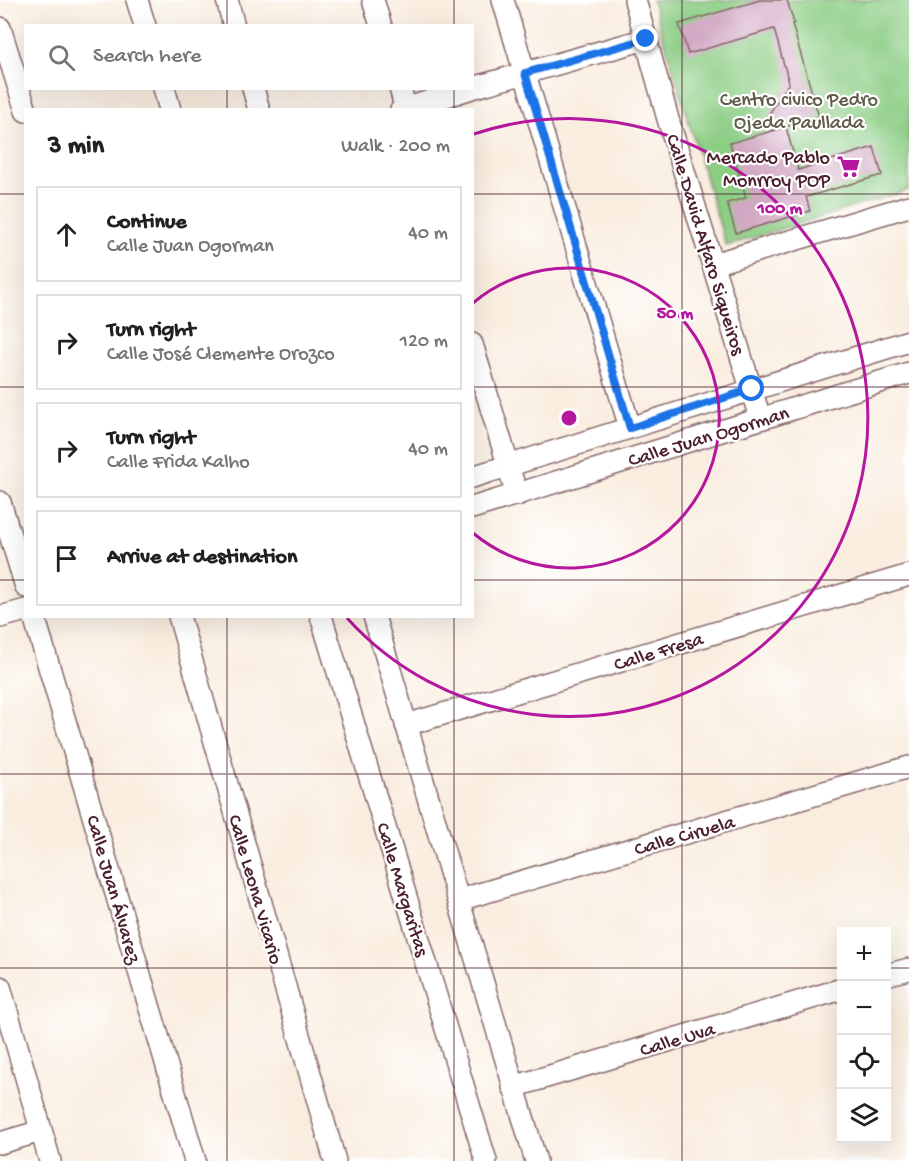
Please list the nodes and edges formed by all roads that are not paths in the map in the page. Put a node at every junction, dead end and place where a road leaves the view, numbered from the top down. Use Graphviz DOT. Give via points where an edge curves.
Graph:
graph roads {
  1 [pos="137,0"];
  2 [pos="227,0"];
  3 [pos="373,0"];
  4 [pos="503,0"];
  5 [pos="634,0"];
  6 [pos="144,24"];
  7 [pos="233,24"];
  8 [pos="380,24"];
  9 [pos="0,28"];
  10 [pos="646,39"];
  11 [pos="525,73"];
  12 [pos="474,87"];
  13 [pos="165,90"];
  14 [pos="254,90"];
  15 [pos="463,90"];
  16 [pos="403,104"];
  17 [pos="25,108"];
  18 [pos="169,108"];
  19 [pos="258,108"];
  20 [pos="909,207"];
  21 [pos="713,264"];
  22 [pos="909,341"];
  23 [pos="474,351"];
  24 [pos="909,373"];
  25 [pos="752,389"];
  26 [pos="760,418"];
  27 [pos="630,428"];
  28 [pos="508,466"];
  29 [pos="474,476"];
  30 [pos="517,495"];
  31 [pos="0,502"];
  32 [pos="474,507"];
  33 [pos="909,575"];
  34 [pos="24,580"];
  35 [pos="24,611"];
  36 [pos="0,617"];
  37 [pos="35,618"];
  38 [pos="180,618"];
  39 [pos="322,618"];
  40 [pos="375,618"];
  41 [pos="406,725"];
  42 [pos="909,767"];
  43 [pos="459,900"];
  44 [pos="909,969"];
  45 [pos="891,974"];
  46 [pos="0,987"];
  47 [pos="837,990"];
  48 [pos="513,1087"];
  49 [pos="41,1131"];
  50 [pos="0,1143"];
  51 [pos="50,1161"];
  52 [pos="195,1161"];
  53 [pos="335,1161"];
  54 [pos="486,1161"];
  55 [pos="536,1161"];
  1 -- 6 [label="street"];
  2 -- 7 [label="street"];
  3 -- 8 [label="street"];
  4 -- 11 [label="street"];
  5 -- 10 [label="street, Calle David Alfaro Siqueiros"];
  9 -- 17 [label="street"];
  10 -- 11 [label="street"];
  10 -- 21 [label="street, Calle David Alfaro Siqueiros"];
  11 -- 12 [label="street"];
  11 -- 27 [label="street"];
  13 -- 18 [label="street"];
  14 -- 19 [label="street"];
  15 -- 16 [label="street"];
  20 -- 21 [label="street"];
  21 -- 25 [label="street, Calle David Alfaro Siqueiros"];
  22 -- 25 [label="street, Calle Juan Ogorman"];
  23 -- 28 [label="street"];
  24 -- 26 [label="street, Calle Juan Ogorman"];
  25 -- 26 [label="street, Calle David Alfaro Siqueiros"];
  25 -- 27 [label="street, Calle Juan Ogorman"];
  26 -- 30 [label="street, Calle Juan Ogorman"];
  27 -- 28 [label="street, Calle Juan Ogorman"];
  28 -- 29 [label="street, Calle Juan Ogorman"];
  28 -- 30 [label="street"];
  30 -- 32 [label="street, Calle Juan Ogorman"];
  31 -- 34 [label="street"];
  33 -- 41 [label="street, Calle Fresa"];
  35 -- 36 [label="street"];
  37 -- 52 [label="street, Calle Juan Álvarez"];
  38 -- 53 [label="street, Calle Leona Vicario"];
  39 -- 54 [label="street, Calle Margaritas"];
  40 -- 41 [label="street"];
  41 -- 43 [label="street"];
  42 -- 43 [label="street, Calle Ciruela"];
  43 -- 48 [label="street"];
  44 -- 45 [label="street"];
  46 -- 49 [label="street"];
  47 -- 48 [label="street, Calle Uva"];
  48 -- 55 [label="street"];
  49 -- 50 [label="street"];
  49 -- 51 [label="street"];
}
